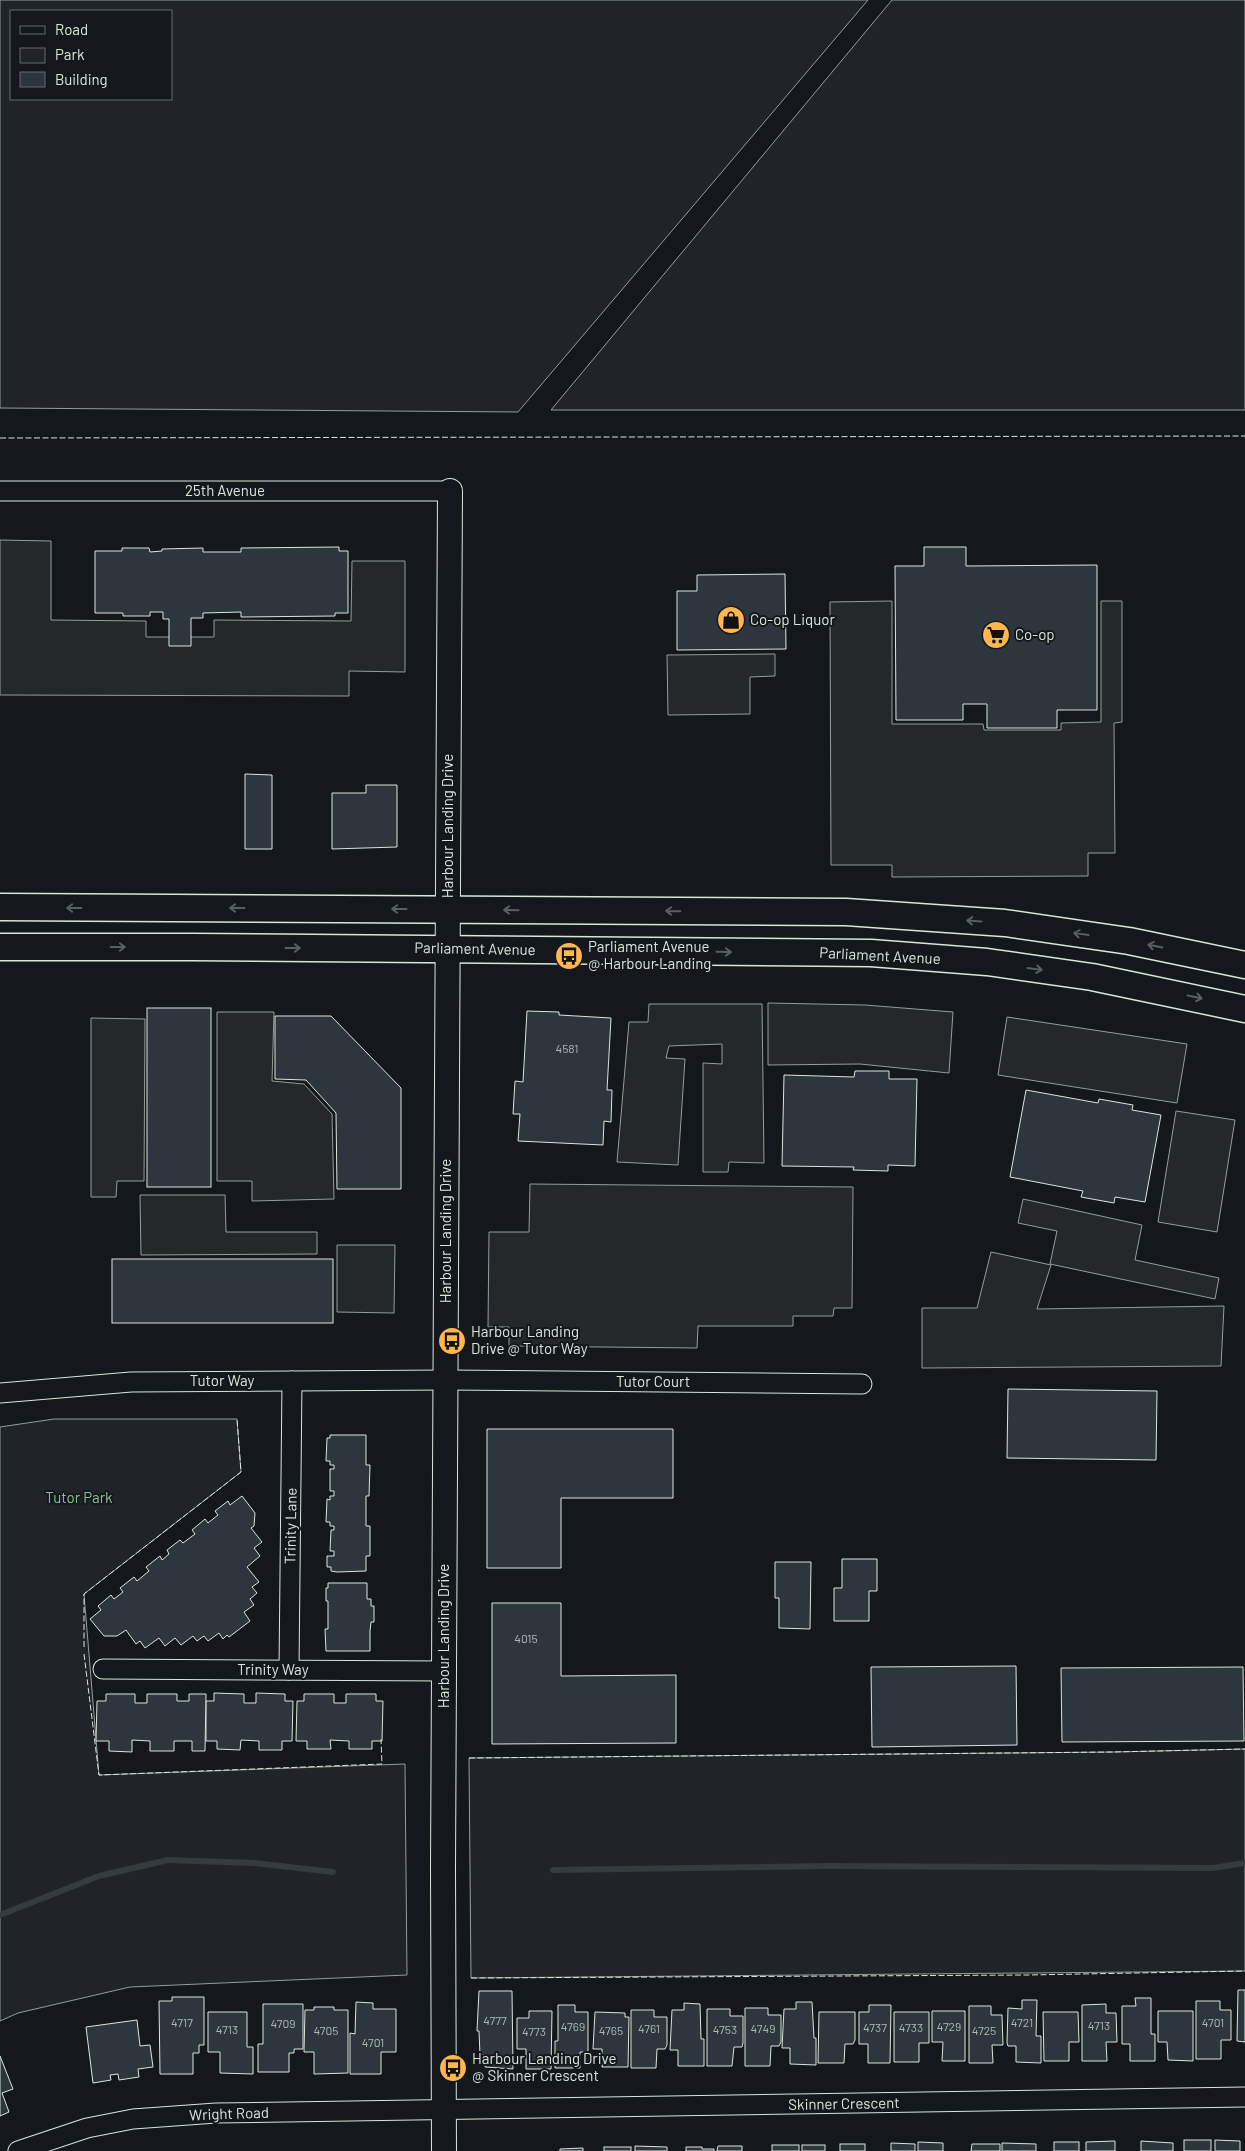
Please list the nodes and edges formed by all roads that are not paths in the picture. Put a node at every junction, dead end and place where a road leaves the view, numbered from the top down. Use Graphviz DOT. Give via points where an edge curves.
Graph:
graph roads {
  1 [pos="0,491"];
  2 [pos="450,491"];
  3 [pos="0,907"];
  4 [pos="448,909"];
  5 [pos="0,947"];
  6 [pos="448,949"];
  7 [pos="1245,965"];
  8 [pos="1245,1009"];
  9 [pos="445,1380"];
  10 [pos="292,1381"];
  11 [pos="862,1384"];
  12 [pos="0,1393"];
  13 [pos="102,1668"];
  14 [pos="289,1670"];
  15 [pos="444,1671"];
  16 [pos="1245,2097"];
  17 [pos="444,2109"];
  18 [pos="18,2151"];
  19 [pos="444,2151"];
  1 -- 2 [label="street, 25th Avenue"];
  2 -- 4 [label="street, Harbour Landing Drive"];
  4 -- 3 [label="main road, one-way"];
  4 -- 6 [label="street, Harbour Landing Drive"];
  7 -- 4 [label="main road, one-way" via="1129,941 1005,923 846,912"];
  5 -- 6 [label="main road, Parliament Avenue, one-way"];
  6 -- 8 [label="main road, Parliament Avenue, one-way" via="881,954 987,962 1092,976"];
  6 -- 9 [label="street, Harbour Landing Drive"];
  9 -- 10 [label="street, Tutor Way"];
  9 -- 11 [label="street, Tutor Court"];
  9 -- 15 [label="street, Harbour Landing Drive"];
  10 -- 12 [label="street, Tutor Way" via="131,1382"];
  10 -- 14 [label="street, Trinity Lane"];
  13 -- 14 [label="street, Trinity Way"];
  14 -- 15 [label="street, Trinity Way"];
  15 -- 17 [label="street, Harbour Landing Drive"];
  16 -- 17 [label="street, Skinner Crescent"];
  17 -- 18 [label="street, Wright Road" via="216,2113 133,2119 87,2128"];
  17 -- 19 [label="street, Harbour Landing Drive"];
}
